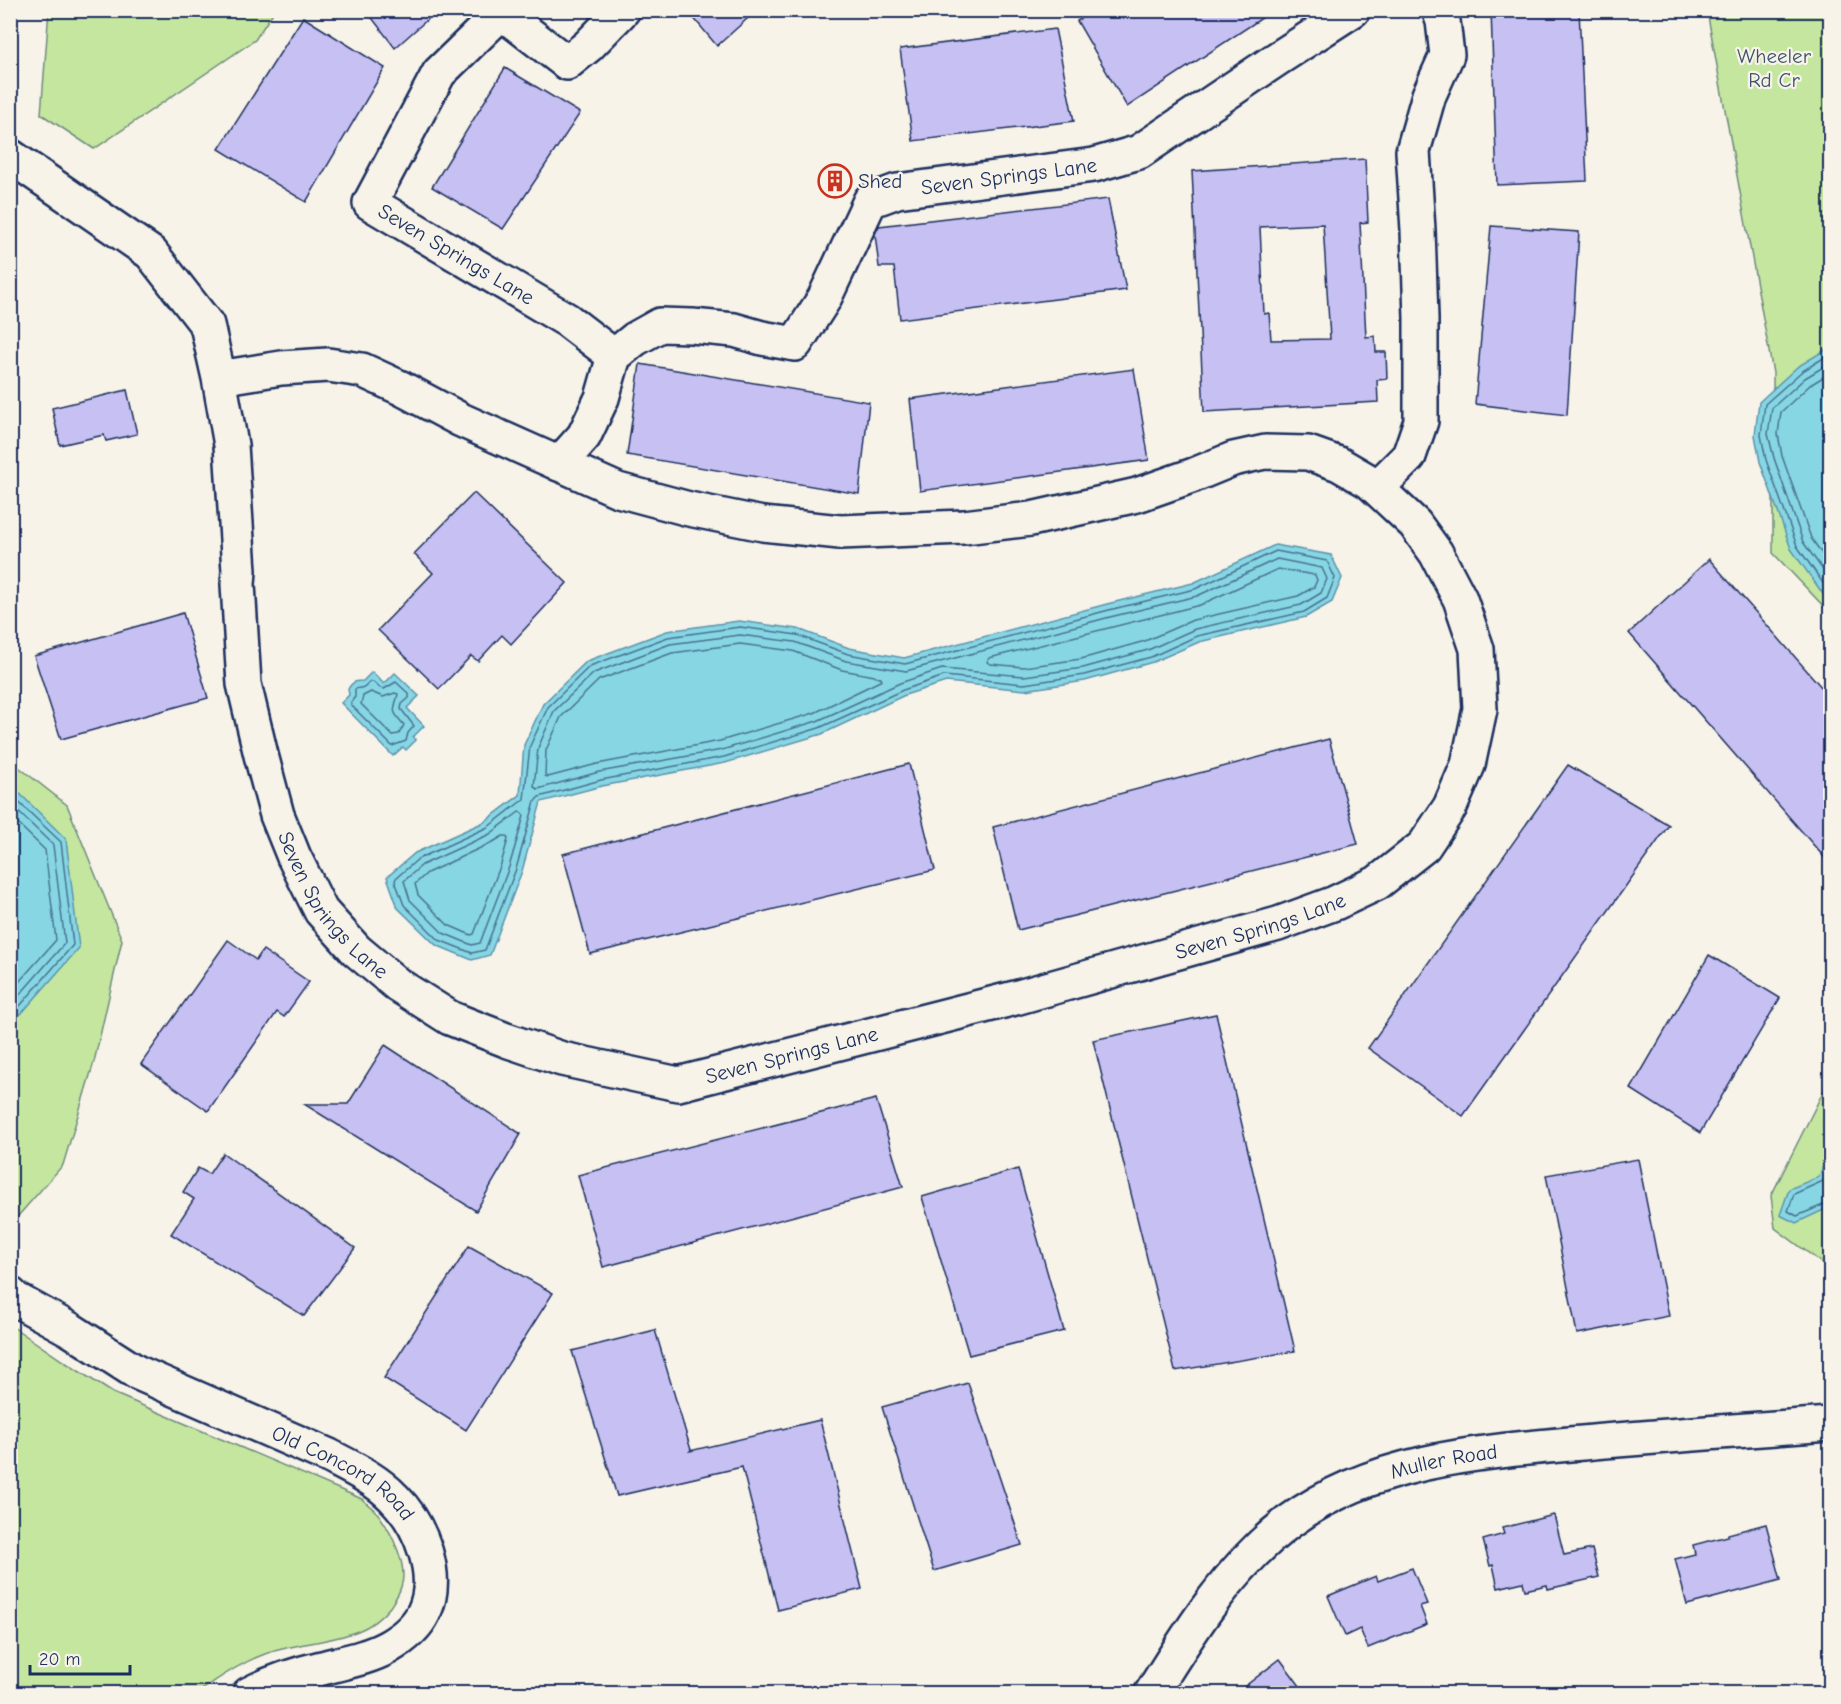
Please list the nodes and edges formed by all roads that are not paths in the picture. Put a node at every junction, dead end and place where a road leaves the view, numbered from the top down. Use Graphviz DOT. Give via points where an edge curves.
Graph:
graph roads {
  1 [pos="623,10"];
  2 [pos="1353,10"];
  3 [pos="1438,10"];
  4 [pos="503,11"];
  5 [pos="10,156"];
  6 [pos="614,356"];
  7 [pos="219,378"];
  8 [pos="559,464"];
  9 [pos="1377,489"];
  10 [pos="10,1294"];
  11 [pos="1830,1424"];
  12 [pos="249,1694"];
  13 [pos="1151,1694"];
  1 -- 4 [label="street, Seven Springs Lane" via="567,63"];
  2 -- 6 [label="street, Seven Springs Lane" via="1139,152 1094,165 897,191 870,201 824,299 795,344 734,330 660,325"];
  3 -- 9 [label="street" via="1448,55 1429,95 1413,151 1421,318 1421,421 1409,456"];
  4 -- 6 [label="street, Seven Springs Lane" via="439,73 370,203 567,320"];
  5 -- 7 [label="street, Seven Springs Lane" via="151,253 207,325"];
  6 -- 8 [label="street" via="602,398 584,436"];
  7 -- 8 [label="street, Seven Springs Lane" via="328,365 363,370"];
  7 -- 9 [label="street, Seven Springs Lane" via="231,445 244,684 277,815 321,911 356,950 398,986 450,1018 555,1057 678,1084 1015,998 1278,924 1377,883 1424,846 1450,807 1468,765 1480,709 1477,649 1460,599 1436,554 1415,524"];
  8 -- 9 [label="street, Seven Springs Lane" via="618,490 689,509 763,524 840,532 964,527 1031,519 1137,495 1233,459 1265,452 1308,453 1339,464"];
  10 -- 12 [label="street, Old Concord Road" via="136,1372 360,1472 395,1498 410,1517 429,1571 428,1601 414,1626 381,1651 268,1684"];
  11 -- 13 [label="street, Muller Road" via="1516,1449 1418,1465 1369,1480 1307,1510 1256,1551 1223,1586"];
}
